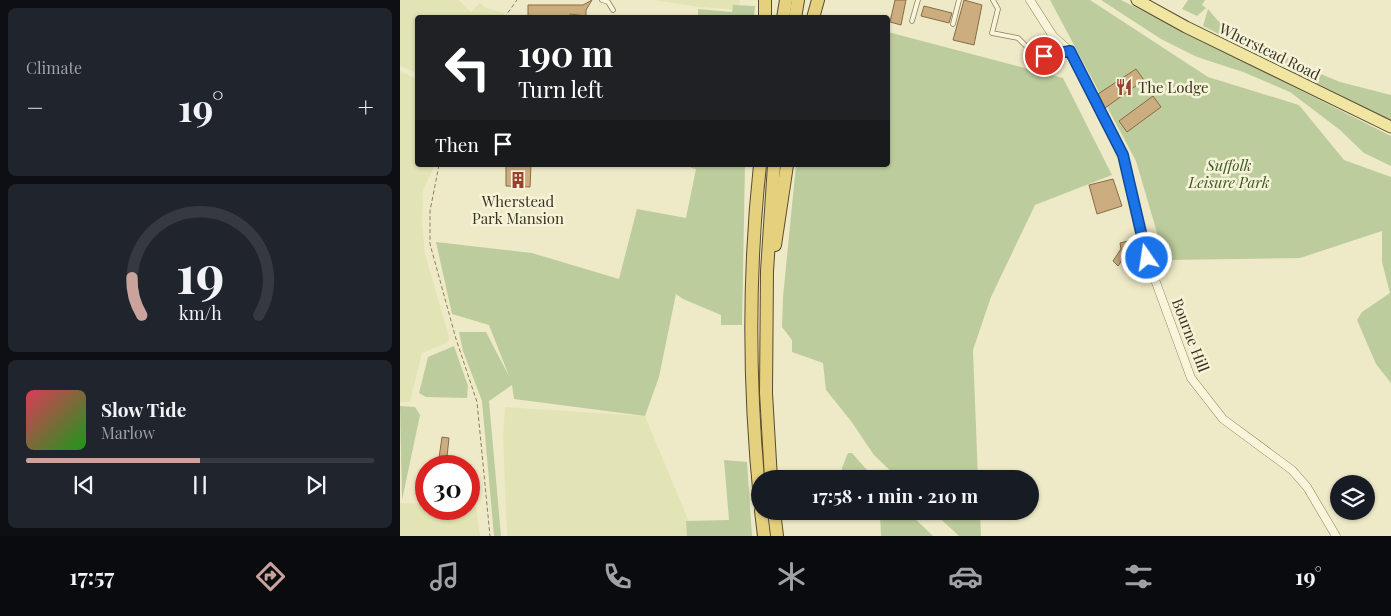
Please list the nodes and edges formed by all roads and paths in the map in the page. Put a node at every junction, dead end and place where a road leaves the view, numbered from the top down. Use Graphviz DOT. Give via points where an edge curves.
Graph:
graph roads {
  1 [pos="517,0"];
  2 [pos="602,0"];
  3 [pos="765,0"];
  4 [pos="786,0"];
  5 [pos="798,0"];
  6 [pos="818,0"];
  7 [pos="918,0"];
  8 [pos="958,0"];
  9 [pos="993,0"];
  10 [pos="1030,0"];
  11 [pos="1137,0"];
  12 [pos="613,10"];
  13 [pos="506,15"];
  14 [pos="765,15"];
  15 [pos="784,15"];
  16 [pos="796,15"];
  17 [pos="814,15"];
  18 [pos="912,20"];
  19 [pos="953,24"];
  20 [pos="1070,51"];
  21 [pos="1391,127"];
  22 [pos="439,167"];
  23 [pos="754,167"];
  24 [pos="760,167"];
  25 [pos="774,167"];
  26 [pos="786,167"];
  27 [pos="758,189"];
  28 [pos="767,271"];
  29 [pos="758,470"];
  30 [pos="770,470"];
  31 [pos="762,520"];
  32 [pos="775,520"];
  33 [pos="490,536"];
  34 [pos="764,536"];
  35 [pos="777,536"];
  36 [pos="1336,536"];
  1 -- 13 [label="path"];
  2 -- 12 [label="lane" via="608,2"];
  3 -- 14 [label="highway"];
  4 -- 15 [label="highway"];
  5 -- 16 [label="highway"];
  6 -- 17 [label="highway"];
  7 -- 18 [label="lane"];
  8 -- 19 [label="lane"];
  9 -- 20 [label="lane" via="998,9 992,33 1018,38 1032,52 1044,56"];
  10 -- 20 [label="street, Bourne Hill" via="1053,36"];
  11 -- 21 [label="main road, Wherstead Road"];
  20 -- 36 [label="street, Bourne Hill" via="1123,155 1147,258 1192,378 1223,419 1292,470 1307,487"];
  22 -- 33 [label="path" via="430,211 430,244 476,402"];
  23 -- 27 [label="highway"];
  24 -- 27 [label="highway"];
  25 -- 28 [label="highway"];
  26 -- 28 [label="highway" via="777,238"];
  27 -- 29 [label="highway" via="752,271 753,392"];
  28 -- 30 [label="highway" via="766,394"];
  31 -- 34 [label="highway"];
  32 -- 35 [label="highway"];
}
